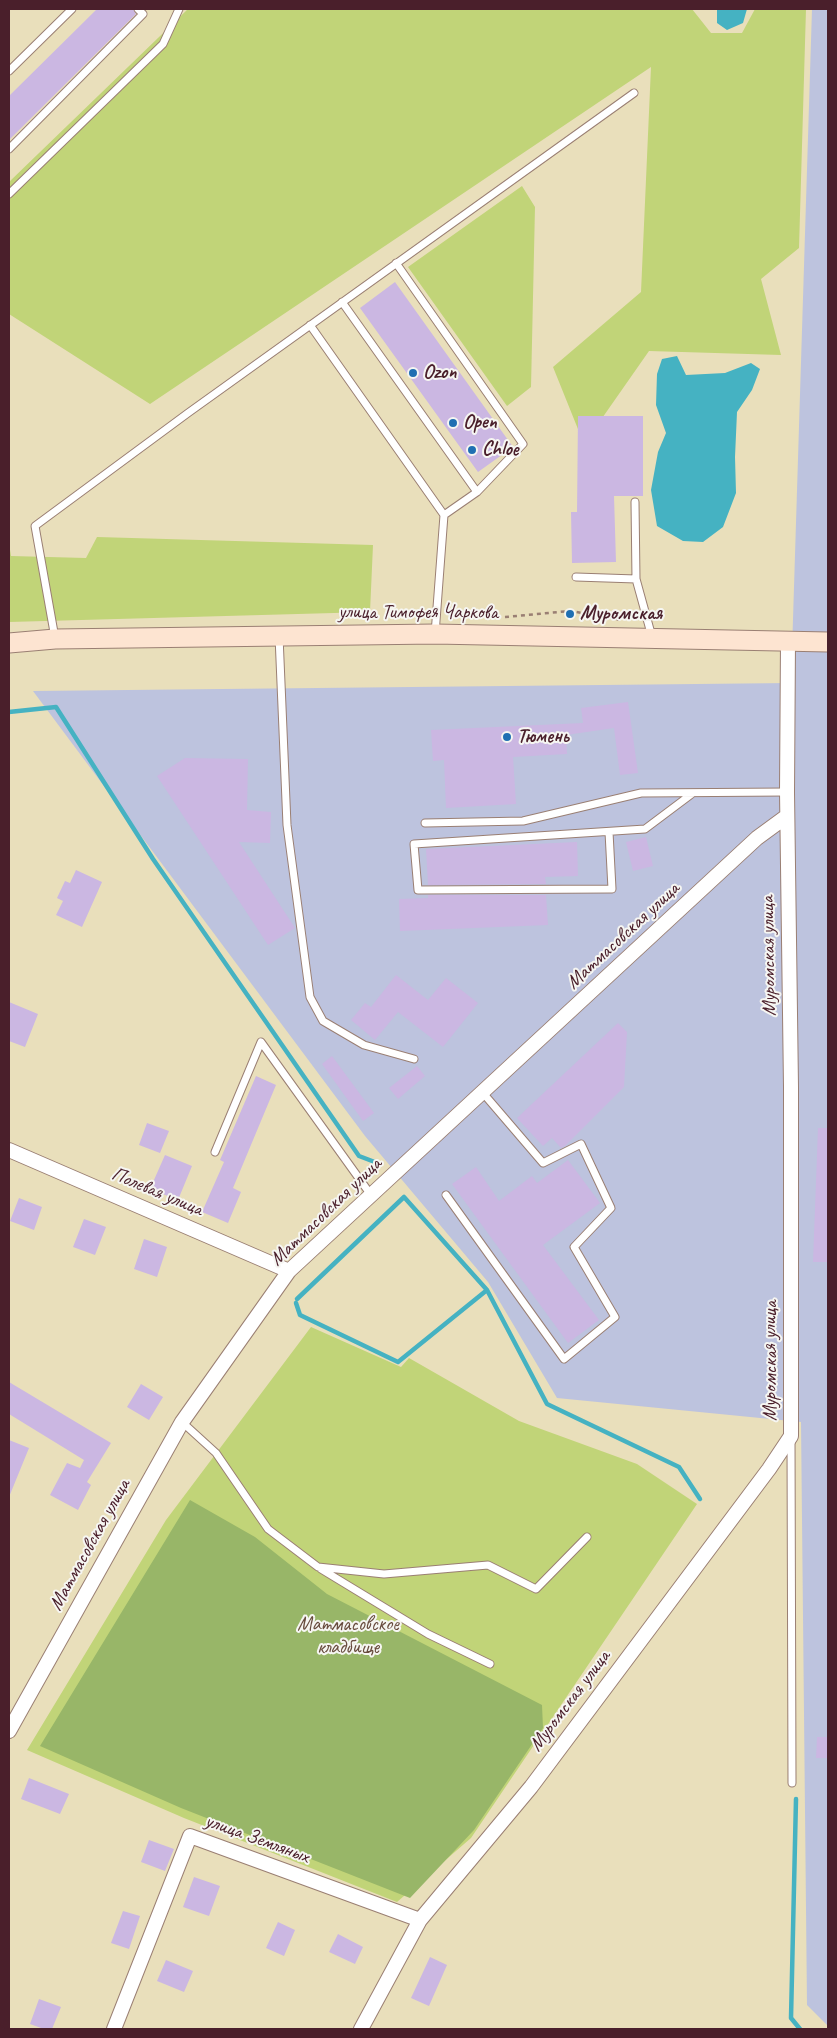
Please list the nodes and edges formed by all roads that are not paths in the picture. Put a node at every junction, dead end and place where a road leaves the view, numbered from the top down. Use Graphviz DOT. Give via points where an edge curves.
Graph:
graph roads {
  1 [pos="72,9"];
  2 [pos="138,9"];
  3 [pos="179,9"];
  4 [pos="9,71"];
  5 [pos="634,93"];
  6 [pos="9,149"];
  7 [pos="9,194"];
  8 [pos="396,263"];
  9 [pos="342,302"];
  10 [pos="310,325"];
  11 [pos="477,492"];
  12 [pos="635,502"];
  13 [pos="444,515"];
  14 [pos="576,577"];
  15 [pos="636,579"];
  16 [pos="434,634"];
  17 [pos="279,636"];
  18 [pos="55,639"];
  19 [pos="653,640"];
  20 [pos="788,641"];
  21 [pos="828,642"];
  22 [pos="9,643"];
  23 [pos="787,792"];
  24 [pos="693,793"];
  25 [pos="787,816"];
  26 [pos="425,824"];
  27 [pos="609,832"];
  28 [pos="414,1059"];
  29 [pos="483,1093"];
  30 [pos="9,1150"];
  31 [pos="215,1152"];
  32 [pos="446,1194"];
  33 [pos="371,1195"];
  34 [pos="289,1271"];
  35 [pos="182,1422"];
  36 [pos="791,1436"];
  37 [pos="587,1537"];
  38 [pos="318,1568"];
  39 [pos="490,1664"];
  40 [pos="9,1731"];
  41 [pos="792,1783"];
  42 [pos="420,1920"];
  43 [pos="114,2029"];
  44 [pos="361,2029"];
  1 -- 4 [label="lane"];
  2 -- 6 [label="lane" via="143,14"];
  3 -- 7 [label="lane" via="163,44"];
  5 -- 8 [label="lane"];
  8 -- 9 [label="lane"];
  8 -- 11 [label="lane" via="523,444"];
  9 -- 10 [label="lane"];
  9 -- 11 [label="lane"];
  10 -- 13 [label="lane"];
  10 -- 18 [label="lane" via="35,526"];
  11 -- 13 [label="lane"];
  12 -- 15 [label="lane"];
  13 -- 16 [label="lane"];
  14 -- 15 [label="lane"];
  15 -- 19 [label="lane"];
  16 -- 17 [label="main road, улица Тимофея Чаркова"];
  16 -- 19 [label="main road, улица Тимофея Чаркова"];
  17 -- 18 [label="main road, улица Тимофея Чаркова"];
  17 -- 28 [label="lane" via="287,825 310,997 323,1021 364,1045"];
  18 -- 22 [label="main road, улица Тимофея Чаркова"];
  19 -- 20 [label="main road, улица Тимофея Чаркова"];
  20 -- 21 [label="main road, улица Тимофея Чаркова"];
  20 -- 23 [label="street, Муромская улица"];
  23 -- 24 [label="lane"];
  23 -- 25 [label="street, Муромская улица"];
  24 -- 26 [label="lane" via="641,793 523,822"];
  24 -- 27 [label="lane" via="646,829"];
  25 -- 29 [label="street, Матмасовская улица" via="757,838"];
  25 -- 36 [label="street, Муромская улица"];
  27 -- 27 [label="lane" via="414,844 418,890 612,889"];
  29 -- 32 [label="lane" via="543,1163 581,1144 611,1208 574,1246 615,1317 564,1360"];
  29 -- 33 [label="street, Матмасовская улица"];
  30 -- 34 [label="street, Полевая улица"];
  31 -- 33 [label="lane" via="261,1042"];
  33 -- 34 [label="street, Матмасовская улица"];
  34 -- 35 [label="street, Матмасовская улица"];
  35 -- 38 [label="lane" via="216,1453 268,1529"];
  35 -- 40 [label="street, Матмасовская улица"];
  36 -- 41 [label="lane"];
  36 -- 42 [label="street, Муромская улица" via="530,1788"];
  37 -- 38 [label="lane" via="536,1589 488,1565 384,1574"];
  38 -- 39 [label="lane" via="428,1634"];
  42 -- 43 [label="street, улица Земляных" via="190,1836"];
  42 -- 44 [label="street, Муромская улица"];
}
